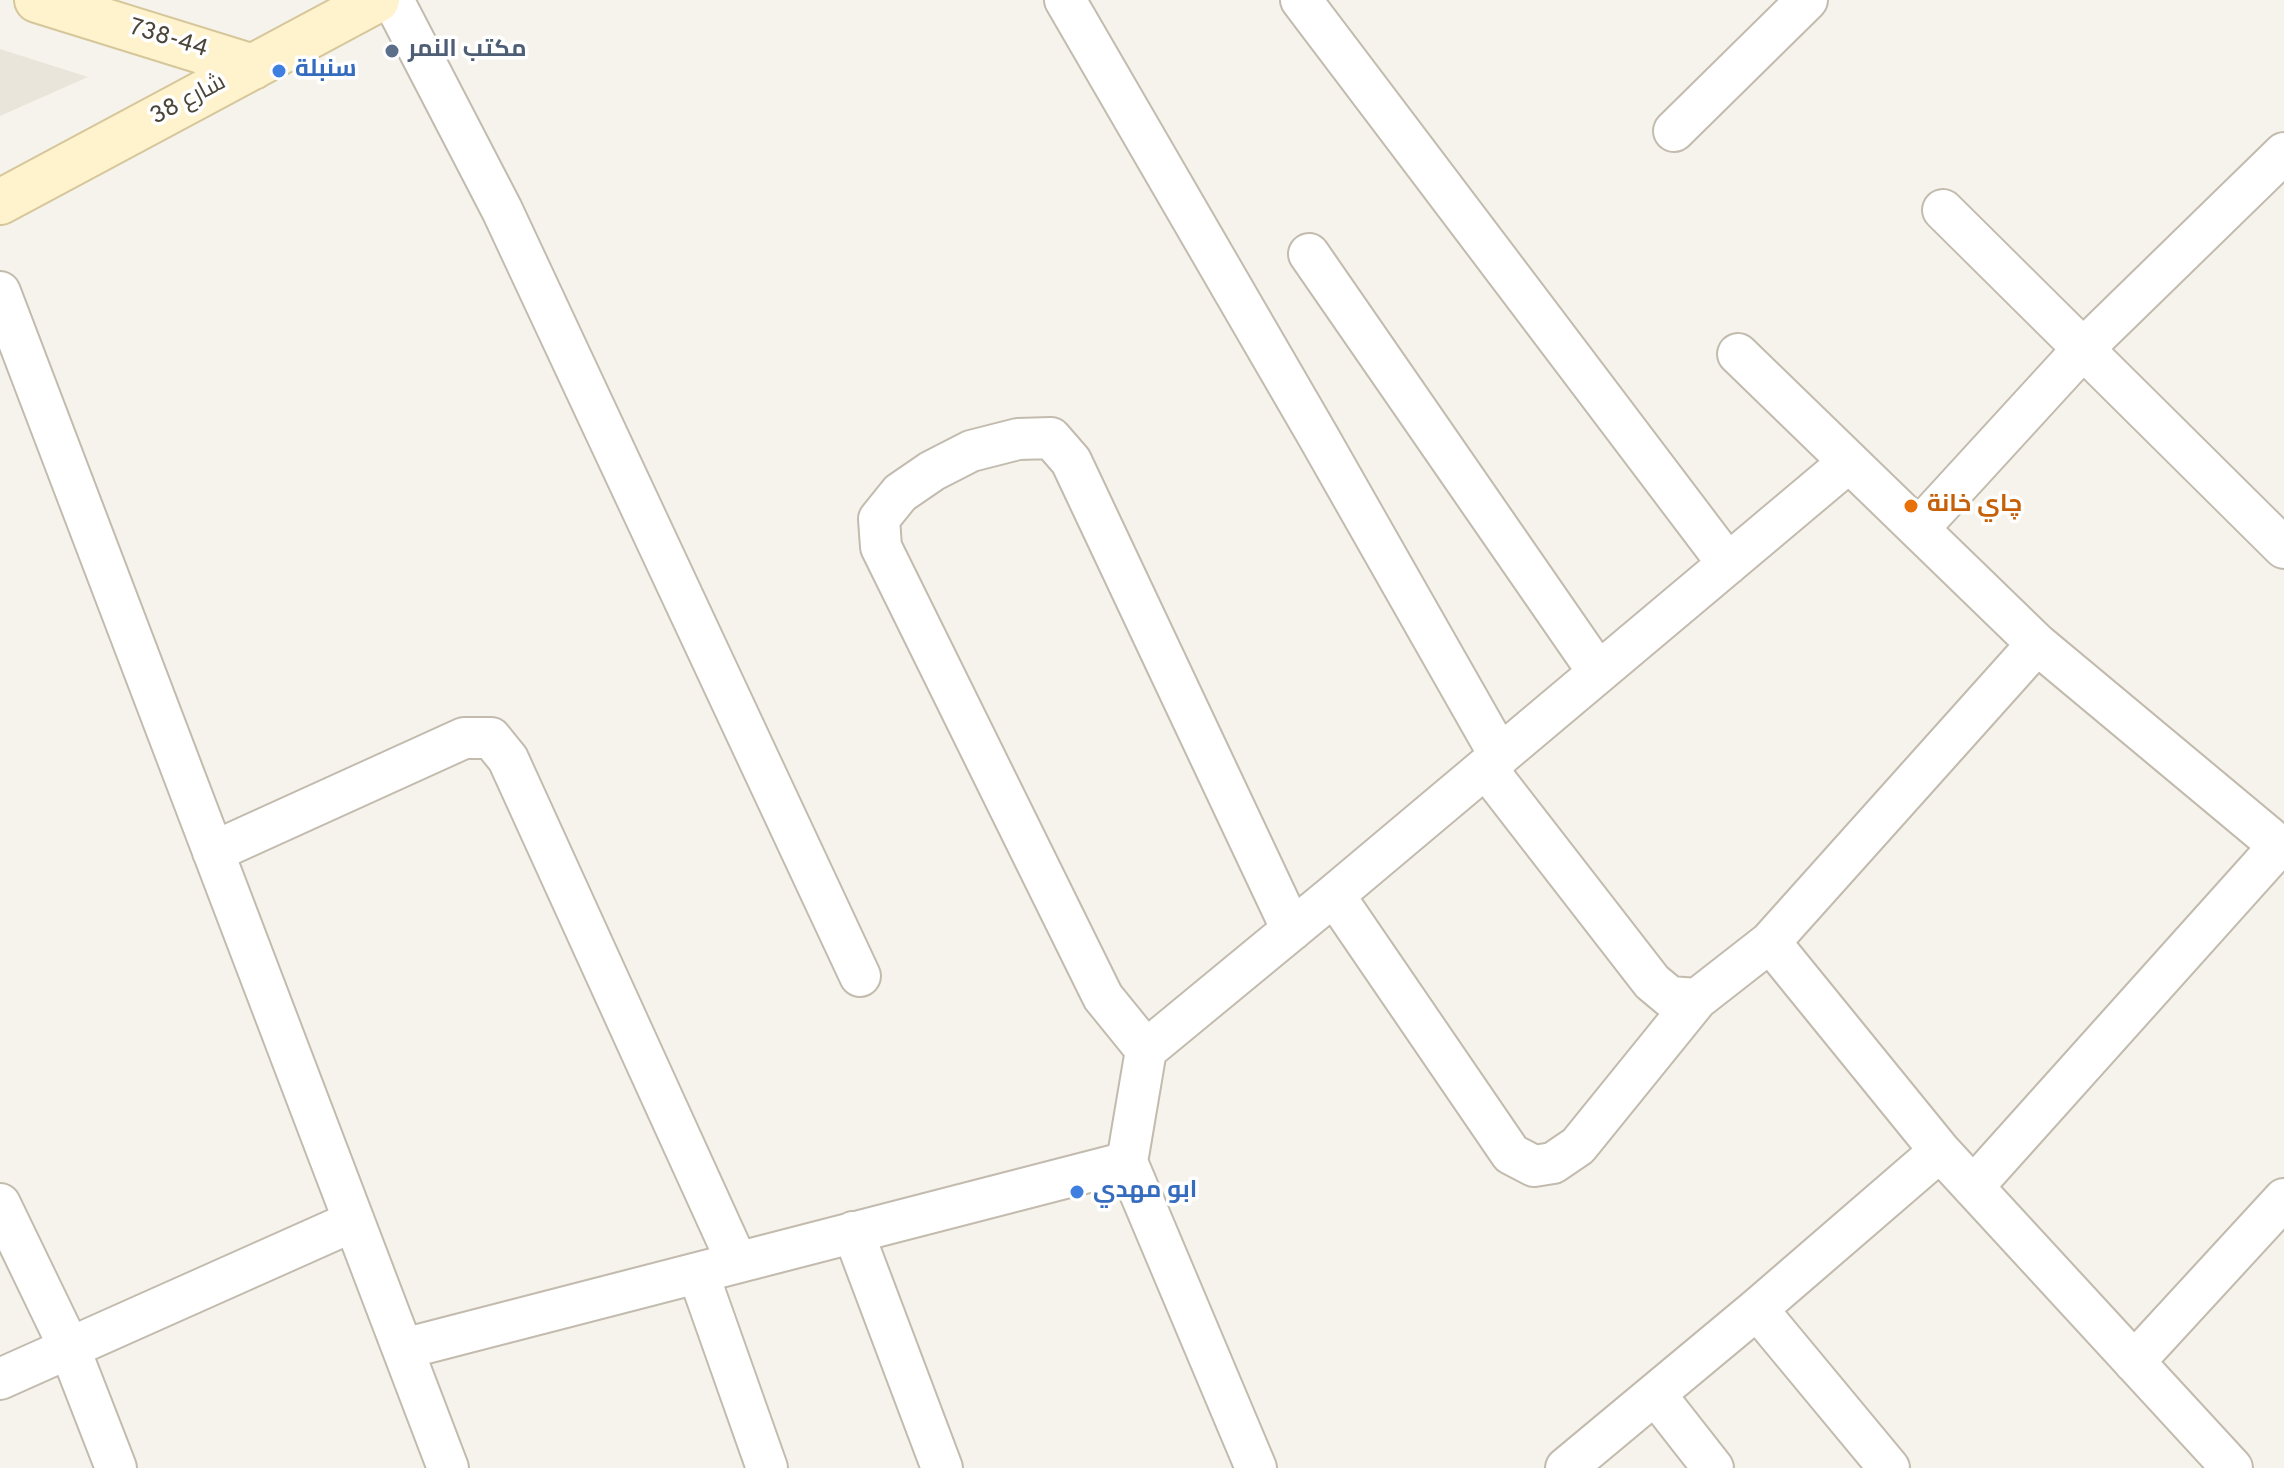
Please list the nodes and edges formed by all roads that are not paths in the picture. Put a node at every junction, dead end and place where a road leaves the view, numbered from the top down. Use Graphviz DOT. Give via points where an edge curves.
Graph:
graph roads {
  1 [pos="37,0"];
  2 [pos="377,0"];
  3 [pos="393,0"];
  4 [pos="1065,0"];
  5 [pos="1301,0"];
  6 [pos="1807,0"];
  7 [pos="253,67"];
  8 [pos="1674,131"];
  9 [pos="2284,153"];
  10 [pos="0,202"];
  11 [pos="1943,210"];
  12 [pos="1309,254"];
  13 [pos="0,292"];
  14 [pos="2083,349"];
  15 [pos="1738,354"];
  16 [pos="1849,462"];
  17 [pos="1919,528"];
  18 [pos="2284,548"];
  19 [pos="1728,564"];
  20 [pos="2037,644"];
  21 [pos="1598,672"];
  22 [pos="1493,762"];
  23 [pos="2282,848"];
  24 [pos="213,852"];
  25 [pos="1334,895"];
  26 [pos="1292,930"];
  27 [pos="1770,942"];
  28 [pos="860,976"];
  29 [pos="1697,999"];
  30 [pos="1146,1050"];
  31 [pos="1940,1151"];
  32 [pos="1127,1162"];
  33 [pos="1973,1187"];
  34 [pos="2284,1199"];
  35 [pos="0,1204"];
  36 [pos="354,1221"];
  37 [pos="853,1232"];
  38 [pos="737,1262"];
  39 [pos="698,1273"];
  40 [pos="1757,1309"];
  41 [pos="69,1347"];
  42 [pos="403,1349"];
  43 [pos="2134,1362"];
  44 [pos="0,1379"];
  45 [pos="1655,1394"];
  46 [pos="116,1468"];
  47 [pos="448,1468"];
  48 [pos="767,1468"];
  49 [pos="942,1468"];
  50 [pos="1256,1468"];
  51 [pos="1566,1468"];
  52 [pos="1713,1468"];
  53 [pos="1889,1468"];
  54 [pos="2232,1468"];
  1 -- 7 [label="street, 738-44"];
  2 -- 7 [label="street, شارع 38"];
  3 -- 28 [label="street" via="502,210"];
  4 -- 22 [label="street" via="1318,436"];
  5 -- 19 [label="street"];
  6 -- 8 [label="street"];
  7 -- 10 [label="street, شارع 38"];
  9 -- 14 [label="street"];
  11 -- 14 [label="street"];
  12 -- 21 [label="street"];
  13 -- 24 [label="street"];
  14 -- 17 [label="street"];
  14 -- 18 [label="street"];
  15 -- 16 [label="street"];
  16 -- 17 [label="street"];
  16 -- 19 [label="street"];
  17 -- 20 [label="street"];
  19 -- 21 [label="street"];
  20 -- 23 [label="street"];
  20 -- 27 [label="street"];
  21 -- 22 [label="street"];
  22 -- 25 [label="street"];
  22 -- 29 [label="street" via="1652,982 1670,997"];
  23 -- 33 [label="street"];
  24 -- 36 [label="street"];
  24 -- 38 [label="street" via="464,738 491,738 508,759"];
  25 -- 26 [label="street"];
  25 -- 29 [label="street" via="1511,1154 1534,1166 1553,1163 1578,1146"];
  26 -- 30 [label="street"];
  26 -- 30 [label="street" via="1071,461 1051,438 1018,439 971,451 900,493 879,519 881,547 1103,997"];
  27 -- 29 [label="street"];
  27 -- 31 [label="street"];
  30 -- 32 [label="street"];
  31 -- 33 [label="street"];
  31 -- 40 [label="street"];
  32 -- 37 [label="street"];
  32 -- 50 [label="street"];
  33 -- 43 [label="street"];
  34 -- 43 [label="street"];
  35 -- 41 [label="street"];
  36 -- 41 [label="street"];
  36 -- 42 [label="street"];
  37 -- 38 [label="street"];
  37 -- 49 [label="street"];
  38 -- 39 [label="street"];
  39 -- 42 [label="street"];
  39 -- 48 [label="street"];
  40 -- 45 [label="street"];
  40 -- 53 [label="street"];
  41 -- 44 [label="street"];
  41 -- 46 [label="street"];
  42 -- 47 [label="street"];
  43 -- 54 [label="street"];
  45 -- 51 [label="street"];
  45 -- 52 [label="street"];
}
